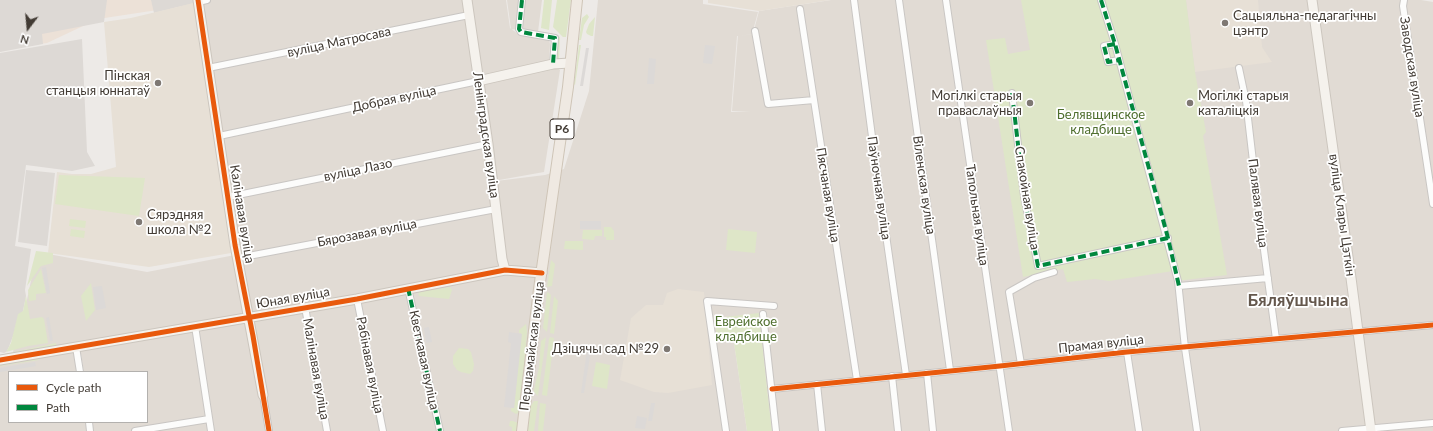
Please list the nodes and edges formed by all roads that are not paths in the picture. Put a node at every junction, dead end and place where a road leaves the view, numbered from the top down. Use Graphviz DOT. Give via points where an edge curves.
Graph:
graph roads {
  1 [pos="467,0"];
  2 [pos="522,0"];
  3 [pos="577,0"];
  4 [pos="854,0"];
  5 [pos="899,0"];
  6 [pos="946,0"];
  7 [pos="1101,0"];
  8 [pos="1312,0"];
  9 [pos="1404,0"];
  10 [pos="201,1"];
  11 [pos="800,9"];
  12 [pos="469,15"];
  13 [pos="755,31"];
  14 [pos="1115,44"];
  15 [pos="1119,60"];
  16 [pos="570,63"];
  17 [pos="553,64"];
  18 [pos="208,68"];
  19 [pos="1239,68"];
  20 [pos="478,81"];
  21 [pos="1012,93"];
  22 [pos="814,100"];
  23 [pos="219,136"];
  24 [pos="488,144"];
  25 [pos="228,197"];
  26 [pos="1433,204"];
  27 [pos="496,209"];
  28 [pos="1168,238"];
  29 [pos="238,258"];
  30 [pos="504,270"];
  31 [pos="1054,272"];
  32 [pos="542,273"];
  33 [pos="1268,278"];
  34 [pos="1179,286"];
  35 [pos="408,288"];
  36 [pos="357,299"];
  37 [pos="774,306"];
  38 [pos="305,307"];
  39 [pos="763,314"];
  40 [pos="250,316"];
  41 [pos="1433,325"];
  42 [pos="195,326"];
  43 [pos="1359,332"];
  44 [pos="1276,339"];
  45 [pos="76,347"];
  46 [pos="1185,348"];
  47 [pos="1128,352"];
  48 [pos="0,360"];
  49 [pos="1021,364"];
  50 [pos="1000,366"];
  51 [pos="950,370"];
  52 [pos="80,371"];
  53 [pos="927,373"];
  54 [pos="906,375"];
  55 [pos="892,376"];
  56 [pos="857,380"];
  57 [pos="817,384"];
  58 [pos="772,388"];
  59 [pos="263,395"];
  60 [pos="209,419"];
  61 [pos="1433,423"];
  62 [pos="1371,429"];
  63 [pos="135,431"];
  64 [pos="211,431"];
  65 [pos="269,431"];
  66 [pos="328,431"];
  67 [pos="383,431"];
  68 [pos="440,431"];
  69 [pos="522,431"];
  70 [pos="726,431"];
  71 [pos="776,431"];
  72 [pos="822,431"];
  73 [pos="898,431"];
  74 [pos="933,431"];
  75 [pos="1009,431"];
  76 [pos="1139,431"];
  77 [pos="1197,431"];
  78 [pos="1342,431"];
  1 -- 12 [label="street, Ленінградская вуліца"];
  2 -- 17 [label="street" via="519,29 521,32 555,38"];
  3 -- 16 [label="main road, Першамайская вуліца / Р6"];
  4 -- 54 [label="street, Паўночная вуліца"];
  5 -- 51 [label="street, Віленская вуліца"];
  6 -- 50 [label="street, Тапольная вуліца"];
  7 -- 14 [label="street"];
  8 -- 43 [label="street, вуліца Клары Цэткін"];
  9 -- 26 [label="street, Заводская вуліца" via="1402,6"];
  10 -- 18 [label="street, Калінавая вуліца"];
  11 -- 22 [label="street, Пясчаная вуліца"];
  12 -- 18 [label="street, вуліца Матросава"];
  12 -- 20 [label="street, Ленінградская вуліца"];
  13 -- 22 [label="street" via="768,104"];
  14 -- 15 [label="street"];
  14 -- 15 [label="street" via="1104,46 1108,62"];
  15 -- 28 [label="street"];
  16 -- 17 [label="street, Добрая вуліца"];
  16 -- 32 [label="main road, Першамайская вуліца / Р6"];
  17 -- 20 [label="street, Добрая вуліца"];
  18 -- 23 [label="street, Калінавая вуліца"];
  19 -- 33 [label="street, Палявая вуліца" via="1246,101"];
  20 -- 23 [label="street, Добрая вуліца"];
  20 -- 24 [label="street, Ленінградская вуліца"];
  21 -- 28 [label="street, Спакойная вуліца" via="1024,196 1038,266"];
  22 -- 56 [label="street, Пясчаная вуліца"];
  23 -- 25 [label="street, Калінавая вуліца"];
  24 -- 25 [label="street, вуліца Лазо"];
  24 -- 27 [label="street, Ленінградская вуліца"];
  25 -- 29 [label="street, Калінавая вуліца"];
  27 -- 29 [label="street, Бярозавая вуліца"];
  27 -- 30 [label="street, Ленінградская вуліца"];
  28 -- 34 [label="street"];
  29 -- 40 [label="street, Калінавая вуліца"];
  30 -- 32 [label="street, Юная вуліца"];
  30 -- 35 [label="street, Юная вуліца"];
  31 -- 49 [label="street" via="1034,278 1009,292"];
  32 -- 69 [label="main road, Першамайская вуліца / Р6"];
  33 -- 34 [label="street"];
  33 -- 44 [label="street, Палявая вуліца"];
  34 -- 46 [label="street"];
  35 -- 36 [label="street, Юная вуліца"];
  35 -- 68 [label="street, Кветкавая вуліца"];
  36 -- 38 [label="street, Юная вуліца"];
  36 -- 67 [label="street, Рабінавая вуліца"];
  37 -- 70 [label="street" via="707,301"];
  38 -- 40 [label="street, Юная вуліца"];
  38 -- 66 [label="street, Малінавая вуліца"];
  39 -- 58 [label="street"];
  40 -- 42 [label="street, Юная вуліца"];
  40 -- 59 [label="street, Калінавая вуліца"];
  41 -- 43 [label="street, Прамая вуліца"];
  42 -- 45 [label="street, Юная вуліца"];
  42 -- 60 [label="street"];
  43 -- 44 [label="street, Прамая вуліца"];
  43 -- 62 [label="street, вуліца Клары Цэткін"];
  44 -- 46 [label="street, Прамая вуліца"];
  45 -- 48 [label="street, Юная вуліца"];
  45 -- 52 [label="street"];
  46 -- 47 [label="street, Прамая вуліца"];
  46 -- 77 [label="street"];
  47 -- 49 [label="street, Прамая вуліца"];
  47 -- 76 [label="street"];
  49 -- 50 [label="street, Прамая вуліца"];
  50 -- 51 [label="street, Прамая вуліца"];
  50 -- 75 [label="street, Тапольная вуліца"];
  51 -- 53 [label="street, Прамая вуліца"];
  53 -- 54 [label="street, Прамая вуліца"];
  53 -- 74 [label="street"];
  54 -- 55 [label="street, Прамая вуліца"];
  55 -- 56 [label="street, Прамая вуліца"];
  55 -- 73 [label="street"];
  56 -- 57 [label="street, Прамая вуліца"];
  57 -- 58 [label="street, Прамая вуліца"];
  57 -- 72 [label="street"];
  58 -- 71 [label="street"];
  59 -- 65 [label="street, Калінавая вуліца"];
  60 -- 63 [label="street"];
  60 -- 64 [label="street"];
  61 -- 62 [label="street"];
  62 -- 78 [label="street"];
}
